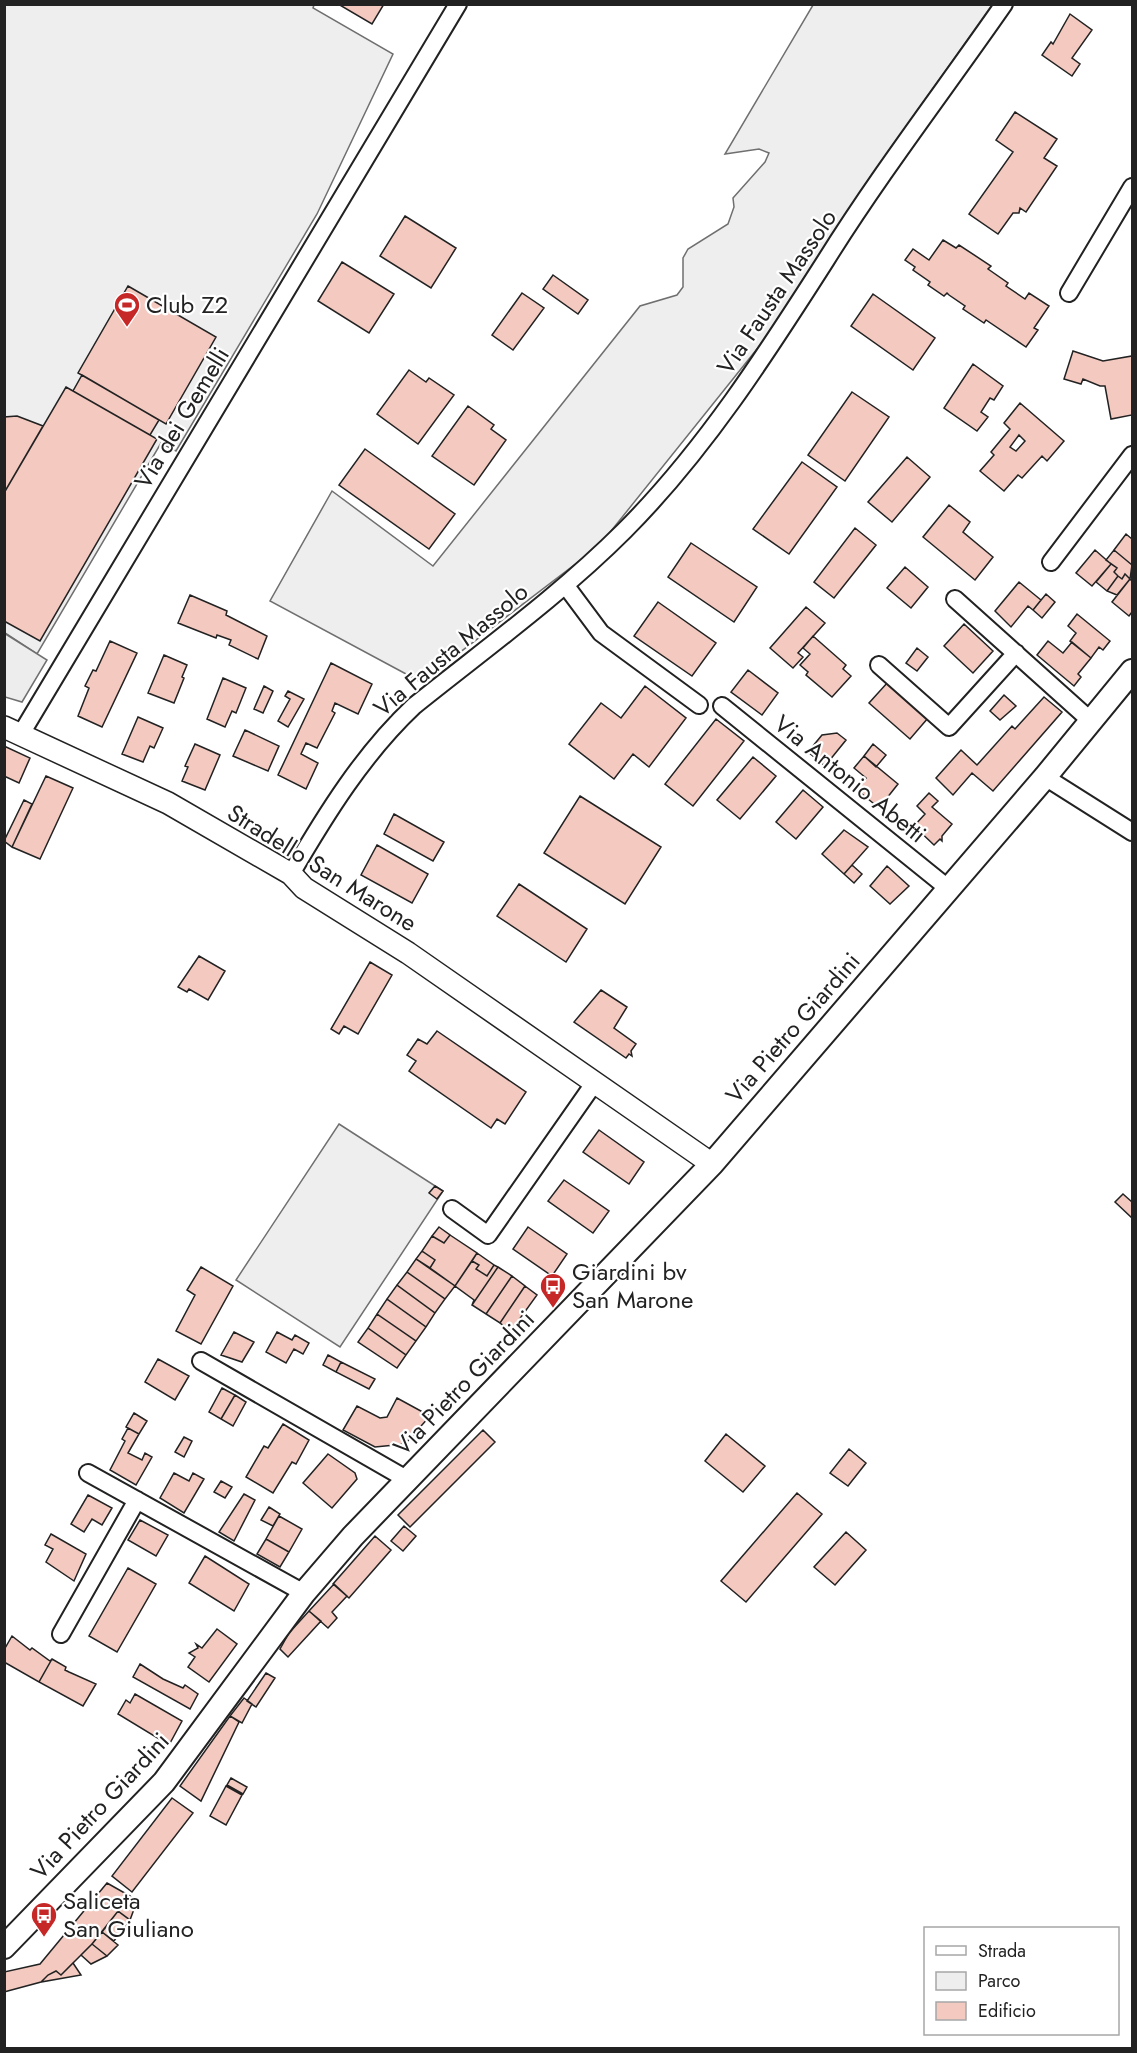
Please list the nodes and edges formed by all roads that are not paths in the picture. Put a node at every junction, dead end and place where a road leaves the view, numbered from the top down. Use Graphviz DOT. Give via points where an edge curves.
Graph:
graph roads {
  1 [pos="458,4"];
  2 [pos="1004,4"];
  3 [pos="1132,187"];
  4 [pos="1069,293"];
  5 [pos="1132,455"];
  6 [pos="1051,562"];
  7 [pos="566,586"];
  8 [pos="955,599"];
  9 [pos="1016,653"];
  10 [pos="879,665"];
  11 [pos="1132,671"];
  12 [pos="699,705"];
  13 [pos="722,706"];
  14 [pos="1091,721"];
  15 [pos="13,730"];
  16 [pos="1045,777"];
  17 [pos="1132,832"];
  18 [pos="291,874"];
  19 [pos="949,889"];
  20 [pos="595,1082"];
  21 [pos="712,1164"];
  22 [pos="452,1209"];
  23 [pos="201,1361"];
  24 [pos="88,1473"];
  25 [pos="408,1480"];
  26 [pos="137,1500"];
  27 [pos="304,1593"];
  28 [pos="61,1634"];
  29 [pos="4,1947"];
  1 -- 15 [label="street, Via dei Gemelli"];
  2 -- 7 [label="street, Via Fausta Massolo" via="826,259 788,323 695,451 625,530"];
  3 -- 4 [label="street"];
  5 -- 6 [label="street"];
  7 -- 12 [label="street, Via Fausta Massolo" via="607,638"];
  7 -- 18 [label="street, Via Fausta Massolo" via="393,725 329,810"];
  8 -- 9 [label="street"];
  9 -- 10 [label="street" via="949,727"];
  9 -- 14 [label="street"];
  11 -- 14 [label="main road, Via Pietro Giardini"];
  13 -- 19 [label="street, Via Antonio Abetti"];
  14 -- 16 [label="main road, Via Pietro Giardini"];
  15 -- 18 [label="street, Stradello San Marone" via="168,804"];
  16 -- 17 [label="street"];
  16 -- 19 [label="main road, Via Pietro Giardini"];
  18 -- 20 [label="street, Stradello San Marone" via="304,888 408,953"];
  19 -- 21 [label="main road, Via Pietro Giardini"];
  20 -- 21 [label="street, Stradello San Marone"];
  20 -- 22 [label="street" via="488,1235"];
  21 -- 25 [label="main road, Via Pietro Giardini"];
  23 -- 25 [label="street"];
  24 -- 26 [label="street"];
  25 -- 27 [label="main road, Via Pietro Giardini"];
  26 -- 27 [label="street"];
  26 -- 28 [label="street"];
  27 -- 29 [label="main road, Via Pietro Giardini" via="164,1782"];
}
